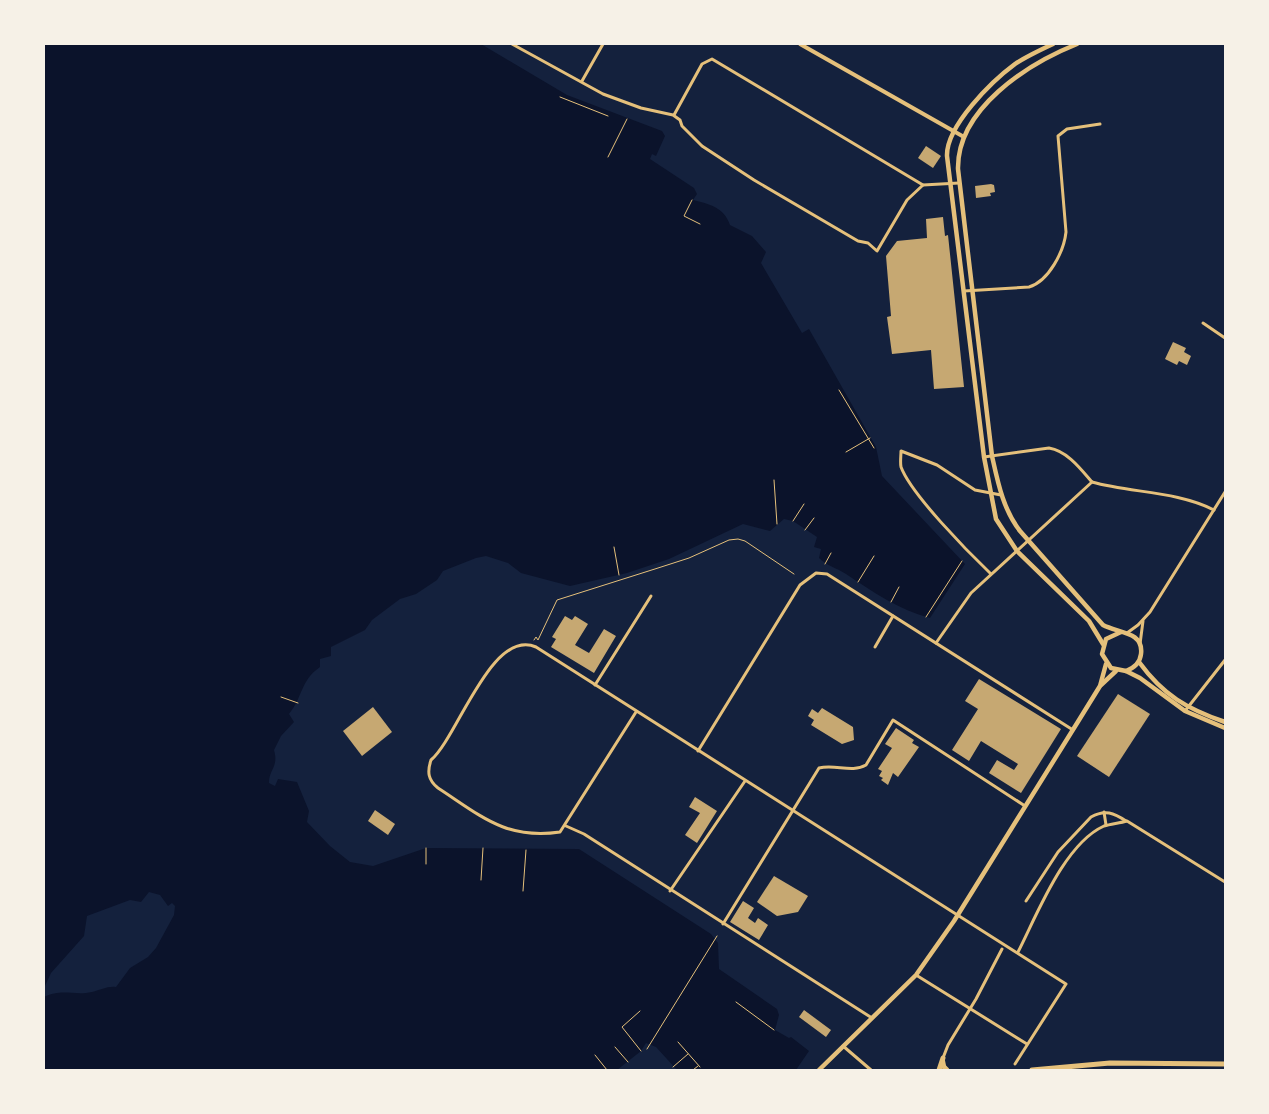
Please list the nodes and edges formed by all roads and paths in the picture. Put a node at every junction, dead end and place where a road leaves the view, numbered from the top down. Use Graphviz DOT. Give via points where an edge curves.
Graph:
graph roads {
  1 [pos="512,44"];
  2 [pos="603,44"];
  3 [pos="800,44"];
  4 [pos="1053,44"];
  5 [pos="1077,44"];
  6 [pos="582,81"];
  7 [pos="560,97"];
  8 [pos="674,115"];
  9 [pos="608,116"];
  10 [pos="627,119"];
  11 [pos="1100,124"];
  12 [pos="953,132"];
  13 [pos="964,136"];
  14 [pos="608,157"];
  15 [pos="959,183"];
  16 [pos="950,184"];
  17 [pos="923,185"];
  18 [pos="692,200"];
  19 [pos="700,224"];
  20 [pos="972,290"];
  21 [pos="963,291"];
  22 [pos="1203,323"];
  23 [pos="1225,338"];
  24 [pos="838,390"];
  25 [pos="869,438"];
  26 [pos="874,448"];
  27 [pos="846,452"];
  28 [pos="992,456"];
  29 [pos="984,457"];
  30 [pos="774,480"];
  31 [pos="1092,482"];
  32 [pos="1225,492"];
  33 [pos="990,494"];
  34 [pos="1001,495"];
  35 [pos="1224,497"];
  36 [pos="804,504"];
  37 [pos="1214,510"];
  38 [pos="814,518"];
  39 [pos="793,521"];
  40 [pos="777,524"];
  41 [pos="805,530"];
  42 [pos="1028,541"];
  43 [pos="614,547"];
  44 [pos="1017,551"];
  45 [pos="831,552"];
  46 [pos="874,556"];
  47 [pos="962,561"];
  48 [pos="825,564"];
  49 [pos="794,574"];
  50 [pos="991,574"];
  51 [pos="619,575"];
  52 [pos="858,582"];
  53 [pos="899,587"];
  54 [pos="651,596"];
  55 [pos="890,602"];
  56 [pos="893,616"];
  57 [pos="926,617"];
  58 [pos="1144,618"];
  59 [pos="1124,632"];
  60 [pos="534,640"];
  61 [pos="936,643"];
  62 [pos="1103,644"];
  63 [pos="1140,646"];
  64 [pos="875,647"];
  65 [pos="1225,660"];
  66 [pos="1139,662"];
  67 [pos="1106,664"];
  68 [pos="1116,671"];
  69 [pos="1126,671"];
  70 [pos="595,685"];
  71 [pos="1100,686"];
  72 [pos="281,697"];
  73 [pos="298,703"];
  74 [pos="1186,709"];
  75 [pos="636,712"];
  76 [pos="1225,722"];
  77 [pos="1225,728"];
  78 [pos="1073,730"];
  79 [pos="698,751"];
  80 [pos="745,781"];
  81 [pos="1025,806"];
  82 [pos="793,811"];
  83 [pos="1103,812"];
  84 [pos="1128,822"];
  85 [pos="566,826"];
  86 [pos="1106,826"];
  87 [pos="426,848"];
  88 [pos="483,848"];
  89 [pos="526,850"];
  90 [pos="426,864"];
  91 [pos="481,880"];
  92 [pos="1225,882"];
  93 [pos="523,891"];
  94 [pos="670,891"];
  95 [pos="1026,901"];
  96 [pos="958,914"];
  97 [pos="722,924"];
  98 [pos="717,936"];
  99 [pos="1002,949"];
  100 [pos="1018,952"];
  101 [pos="916,975"];
  102 [pos="736,1002"];
  103 [pos="640,1011"];
  104 [pos="872,1018"];
  105 [pos="774,1030"];
  106 [pos="678,1042"];
  107 [pos="1027,1044"];
  108 [pos="844,1046"];
  109 [pos="615,1047"];
  110 [pos="647,1049"];
  111 [pos="641,1051"];
  112 [pos="688,1054"];
  113 [pos="595,1056"];
  114 [pos="943,1058"];
  115 [pos="628,1062"];
  116 [pos="1015,1064"];
  117 [pos="1225,1064"];
  118 [pos="698,1065"];
  119 [pos="674,1066"];
  120 [pos="700,1067"];
  121 [pos="944,1069"];
  122 [pos="607,1070"];
  123 [pos="693,1070"];
  124 [pos="819,1070"];
  125 [pos="871,1070"];
  126 [pos="1032,1070"];
  1 -- 6 [label="street"];
  2 -- 6 [label="street"];
  3 -- 12 [label="street"];
  4 -- 12 [label="main road" via="1002,74"];
  5 -- 13 [label="main road" via="1042,60 1008,82"];
  6 -- 8 [label="street" via="609,97"];
  7 -- 9 [label="path"];
  8 -- 17 [label="street" via="702,64 712,59"];
  8 -- 17 [label="street" via="702,146 858,241 868,243 878,252 907,200"];
  10 -- 14 [label="path"];
  11 -- 20 [label="street" via="1067,129 1058,136 1065,244 1046,276 1030,287"];
  12 -- 13 [label="street"];
  12 -- 16 [label="main road" via="946,150"];
  13 -- 15 [label="main road" via="958,157"];
  15 -- 16 [label="street"];
  15 -- 20 [label="main road"];
  16 -- 17 [label="street"];
  16 -- 21 [label="main road"];
  18 -- 19 [label="path" via="684,216"];
  20 -- 21 [label="street"];
  20 -- 28 [label="main road"];
  21 -- 29 [label="main road"];
  22 -- 23 [label="street"];
  24 -- 25 [label="path"];
  25 -- 26 [label="path"];
  25 -- 27 [label="path"];
  28 -- 29 [label="street"];
  28 -- 31 [label="street" via="1057,449 1076,463"];
  28 -- 34 [label="main road"];
  29 -- 33 [label="main road"];
  30 -- 40 [label="path"];
  31 -- 37 [label="street" via="1182,498"];
  31 -- 42 [label="street"];
  32 -- 35 [label="street"];
  33 -- 34 [label="street"];
  33 -- 44 [label="main road" via="996,519"];
  33 -- 50 [label="street" via="967,487 958,477 937,465 901,451 901,465 909,481"];
  34 -- 42 [label="main road" via="1008,515"];
  35 -- 37 [label="street"];
  36 -- 39 [label="path"];
  37 -- 58 [label="street"];
  38 -- 41 [label="path"];
  42 -- 44 [label="street"];
  42 -- 59 [label="main road" via="1103,625"];
  43 -- 51 [label="path"];
  44 -- 50 [label="street"];
  44 -- 62 [label="main road" via="1089,621"];
  45 -- 48 [label="path"];
  46 -- 52 [label="path"];
  47 -- 57 [label="path"];
  49 -- 60 [label="path" via="745,540 729,540 689,558 556,600 538,640 536,637"];
  50 -- 61 [label="street" via="971,593"];
  53 -- 55 [label="path"];
  54 -- 70 [label="street"];
  56 -- 61 [label="street"];
  56 -- 64 [label="street"];
  56 -- 79 [label="street" via="827,574 811,575 800,585"];
  58 -- 59 [label="street"];
  58 -- 63 [label="street"];
  59 -- 62 [label="main road" via="1111,635"];
  59 -- 63 [label="main road" via="1137,640"];
  61 -- 78 [label="street"];
  62 -- 67 [label="main road"];
  63 -- 66 [label="main road"];
  65 -- 74 [label="street"];
  66 -- 69 [label="main road"];
  66 -- 74 [label="main road" via="1160,688"];
  67 -- 68 [label="main road"];
  67 -- 71 [label="main road"];
  68 -- 69 [label="main road"];
  68 -- 71 [label="main road"];
  69 -- 74 [label="main road"];
  70 -- 75 [label="street"];
  70 -- 85 [label="street" via="532,646 516,646 501,654 431,760 427,772 432,784 511,832 553,833"];
  71 -- 78 [label="main road"];
  72 -- 73 [label="path"];
  74 -- 76 [label="main road"];
  74 -- 77 [label="main road"];
  75 -- 79 [label="street"];
  75 -- 85 [label="street"];
  78 -- 81 [label="main road"];
  79 -- 80 [label="street"];
  80 -- 82 [label="street"];
  80 -- 94 [label="street"];
  81 -- 82 [label="street" via="893,720 866,765 859,769 820,768"];
  81 -- 96 [label="main road"];
  82 -- 96 [label="street"];
  82 -- 97 [label="street"];
  83 -- 84 [label="street" via="1116,814"];
  83 -- 86 [label="street"];
  83 -- 95 [label="street" via="1091,817 1058,852"];
  84 -- 86 [label="street"];
  84 -- 92 [label="street"];
  85 -- 94 [label="street" via="584,834"];
  86 -- 100 [label="street" via="1089,836 1060,870"];
  87 -- 90 [label="path"];
  88 -- 91 [label="path"];
  89 -- 93 [label="path"];
  94 -- 97 [label="street"];
  96 -- 100 [label="street"];
  96 -- 101 [label="main road"];
  97 -- 104 [label="street"];
  98 -- 110 [label="path"];
  99 -- 114 [label="street"];
  100 -- 107 [label="street" via="1066,984"];
  101 -- 104 [label="main road"];
  101 -- 107 [label="street"];
  102 -- 105 [label="path"];
  103 -- 111 [label="path" via="622,1027"];
  104 -- 108 [label="main road"];
  106 -- 112 [label="path"];
  107 -- 116 [label="street"];
  108 -- 124 [label="main road"];
  108 -- 125 [label="street"];
  109 -- 115 [label="path"];
  112 -- 118 [label="path"];
  112 -- 119 [label="path"];
  113 -- 122 [label="path"];
  114 -- 121 [label="highway"];
  117 -- 126 [label="highway" via="1110,1063"];
  118 -- 120 [label="path"];
  118 -- 123 [label="path"];
}
